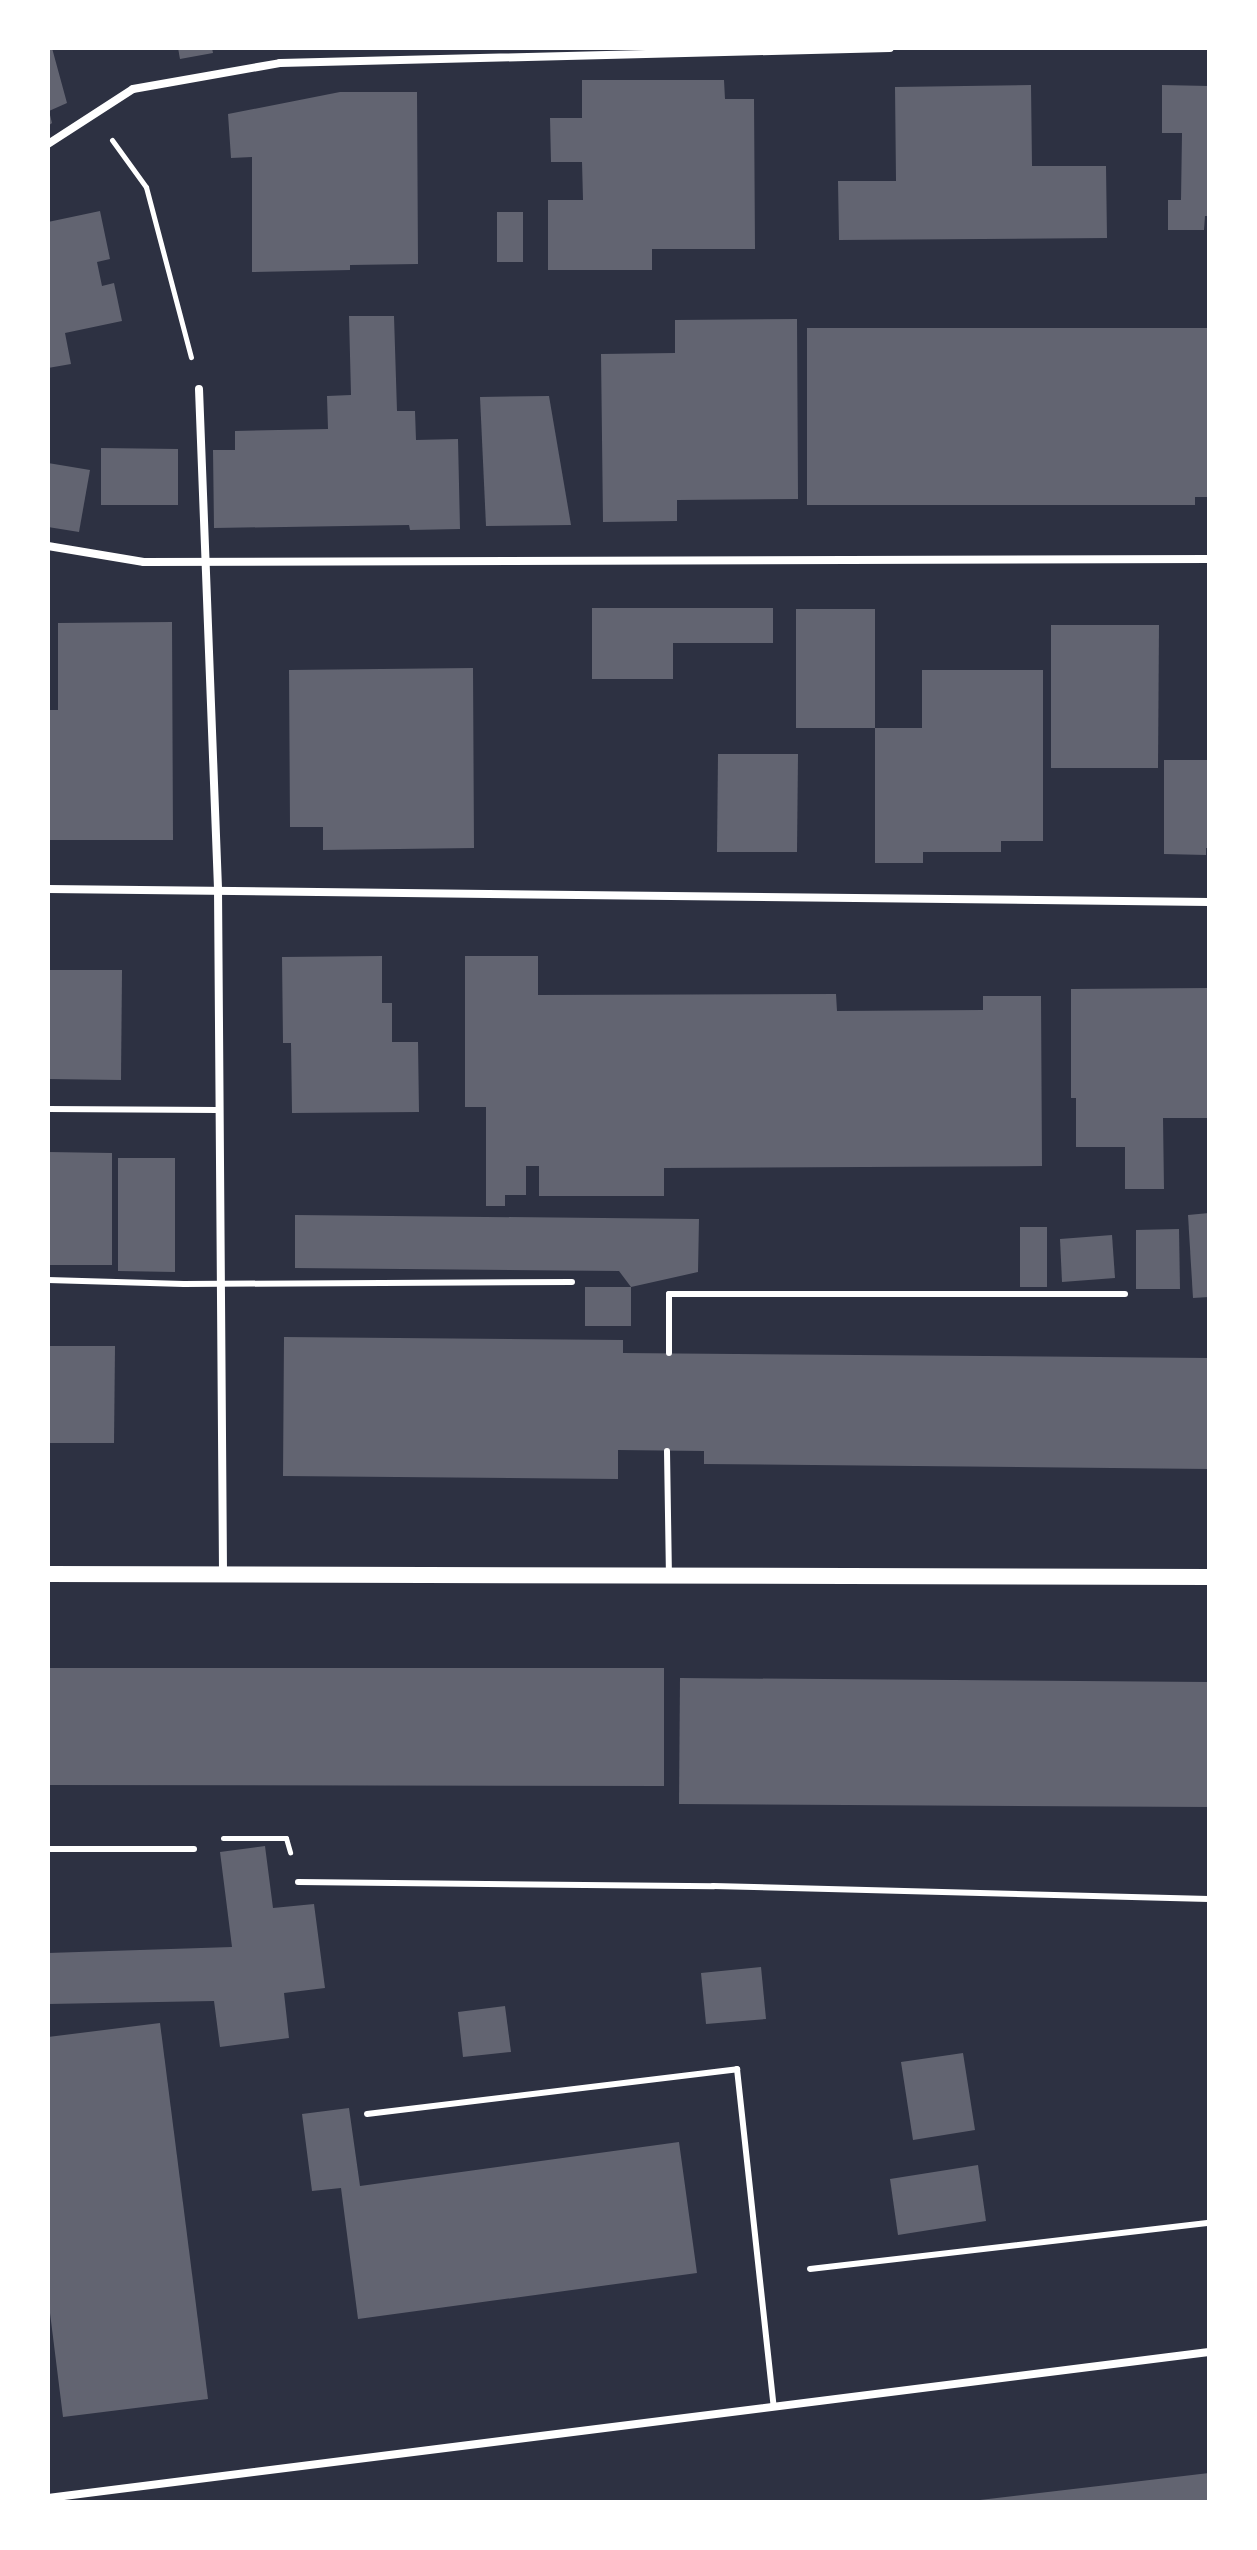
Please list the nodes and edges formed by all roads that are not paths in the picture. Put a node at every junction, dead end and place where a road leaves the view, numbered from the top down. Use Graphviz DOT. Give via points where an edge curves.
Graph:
graph roads {
  1 [pos="890,48"];
  2 [pos="48,144"];
  3 [pos="199,389"];
  4 [pos="48,546"];
  5 [pos="1209,559"];
  6 [pos="203,561"];
  7 [pos="48,889"];
  8 [pos="218,889"];
  9 [pos="1209,902"];
  10 [pos="48,1109"];
  11 [pos="218,1110"];
  12 [pos="48,1280"];
  13 [pos="572,1282"];
  14 [pos="219,1283"];
  15 [pos="1125,1294"];
  16 [pos="669,1353"];
  17 [pos="667,1451"];
  18 [pos="48,1574"];
  19 [pos="223,1574"];
  20 [pos="669,1576"];
  21 [pos="1209,1577"];
  22 [pos="48,1849"];
  23 [pos="194,1849"];
  24 [pos="298,1882"];
  25 [pos="1209,1899"];
  26 [pos="367,2114"];
  27 [pos="1209,2223"];
  28 [pos="810,2269"];
  29 [pos="1209,2352"];
  30 [pos="774,2407"];
  31 [pos="48,2498"];
  1 -- 2 [label="street" via="280,63 133,89"];
  3 -- 6 [label="street"];
  4 -- 6 [label="street" via="144,562"];
  5 -- 6 [label="street"];
  6 -- 8 [label="street"];
  7 -- 8 [label="street"];
  8 -- 9 [label="street"];
  8 -- 11 [label="street"];
  10 -- 11 [label="lane"];
  11 -- 14 [label="street"];
  12 -- 14 [label="lane"];
  13 -- 14 [label="lane"];
  14 -- 19 [label="street"];
  15 -- 16 [label="lane" via="669,1294"];
  17 -- 20 [label="lane"];
  18 -- 19 [label="main road"];
  19 -- 20 [label="main road"];
  20 -- 21 [label="main road"];
  22 -- 23 [label="lane"];
  24 -- 25 [label="lane"];
  26 -- 30 [label="lane" via="737,2069"];
  27 -- 28 [label="lane"];
  29 -- 30 [label="street"];
  30 -- 31 [label="street"];
}
